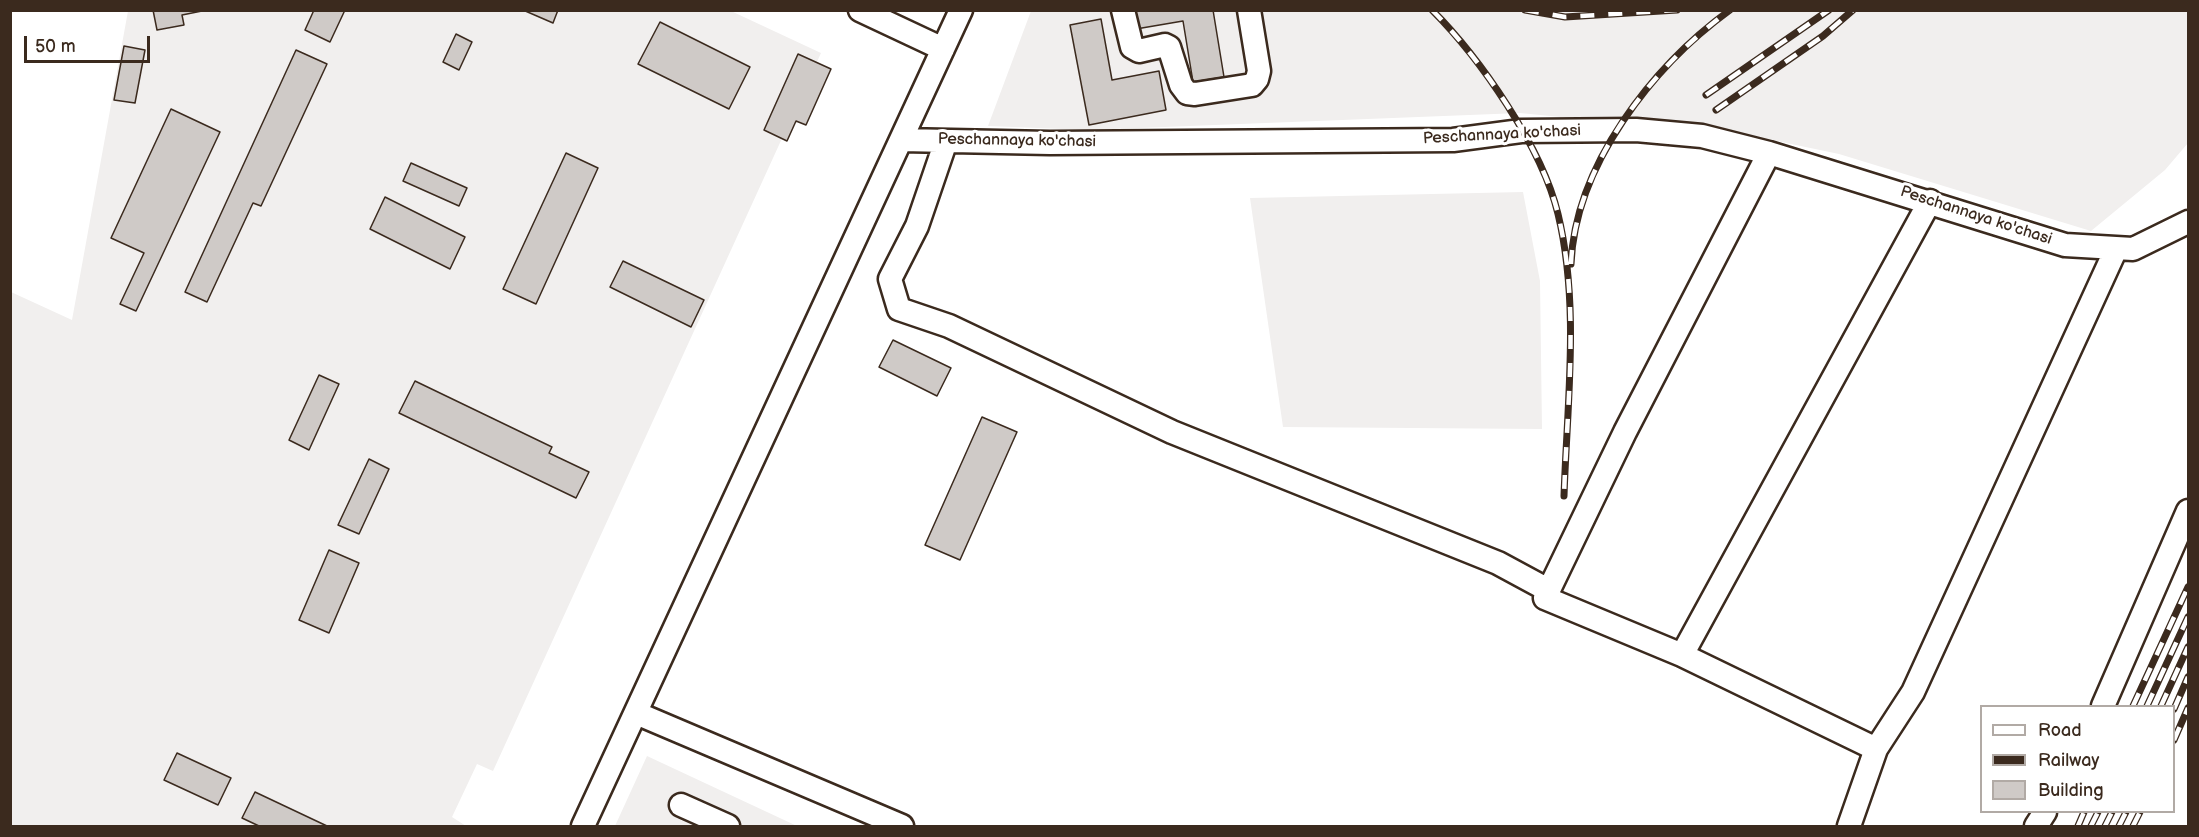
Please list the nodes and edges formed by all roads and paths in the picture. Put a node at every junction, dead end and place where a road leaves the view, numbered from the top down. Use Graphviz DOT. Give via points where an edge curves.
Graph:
graph roads {
  1 [pos="860,10"];
  2 [pos="961,10"];
  3 [pos="1123,10"];
  4 [pos="1249,10"];
  5 [pos="943,49"];
  6 [pos="901,140"];
  7 [pos="946,141"];
  8 [pos="1769,153"];
  9 [pos="1930,201"];
  10 [pos="2188,222"];
  11 [pos="2116,249"];
  12 [pos="2188,512"];
  13 [pos="1548,590"];
  14 [pos="1682,655"];
  15 [pos="2103,705"];
  16 [pos="636,713"];
  17 [pos="1876,749"];
  18 [pos="681,805"];
  19 [pos="2044,813"];
  20 [pos="583,826"];
  21 [pos="728,826"];
  22 [pos="902,826"];
  23 [pos="1849,826"];
  24 [pos="2036,826"];
  1 -- 5 [label="street"];
  2 -- 5 [label="street"];
  3 -- 4 [label="street" via="1132,47 1138,51 1170,47 1181,85 1187,93 1194,94 1252,85 1257,79"];
  5 -- 6 [label="street"];
  6 -- 7 [label="street, Peschannaya ko'chasi"];
  6 -- 16 [label="street"];
  7 -- 8 [label="street, Peschannaya ko'chasi" via="1453,140 1521,131 1618,130 1702,136"];
  7 -- 13 [label="street" via="917,226 890,279 899,309 949,326 1172,432 1498,563"];
  8 -- 9 [label="street, Peschannaya ko'chasi"];
  8 -- 13 [label="street"];
  9 -- 11 [label="street, Peschannaya ko'chasi" via="2065,245"];
  9 -- 14 [label="street"];
  10 -- 11 [label="street, Peschannaya ko'chasi" via="2133,249"];
  11 -- 17 [label="street" via="1913,692"];
  12 -- 15 [label="street"];
  13 -- 14 [label="street" via="1545,598"];
  14 -- 17 [label="street"];
  16 -- 20 [label="street"];
  16 -- 22 [label="street"];
  17 -- 23 [label="street"];
  18 -- 21 [label="street"];
  19 -- 24 [label="street"];
}
